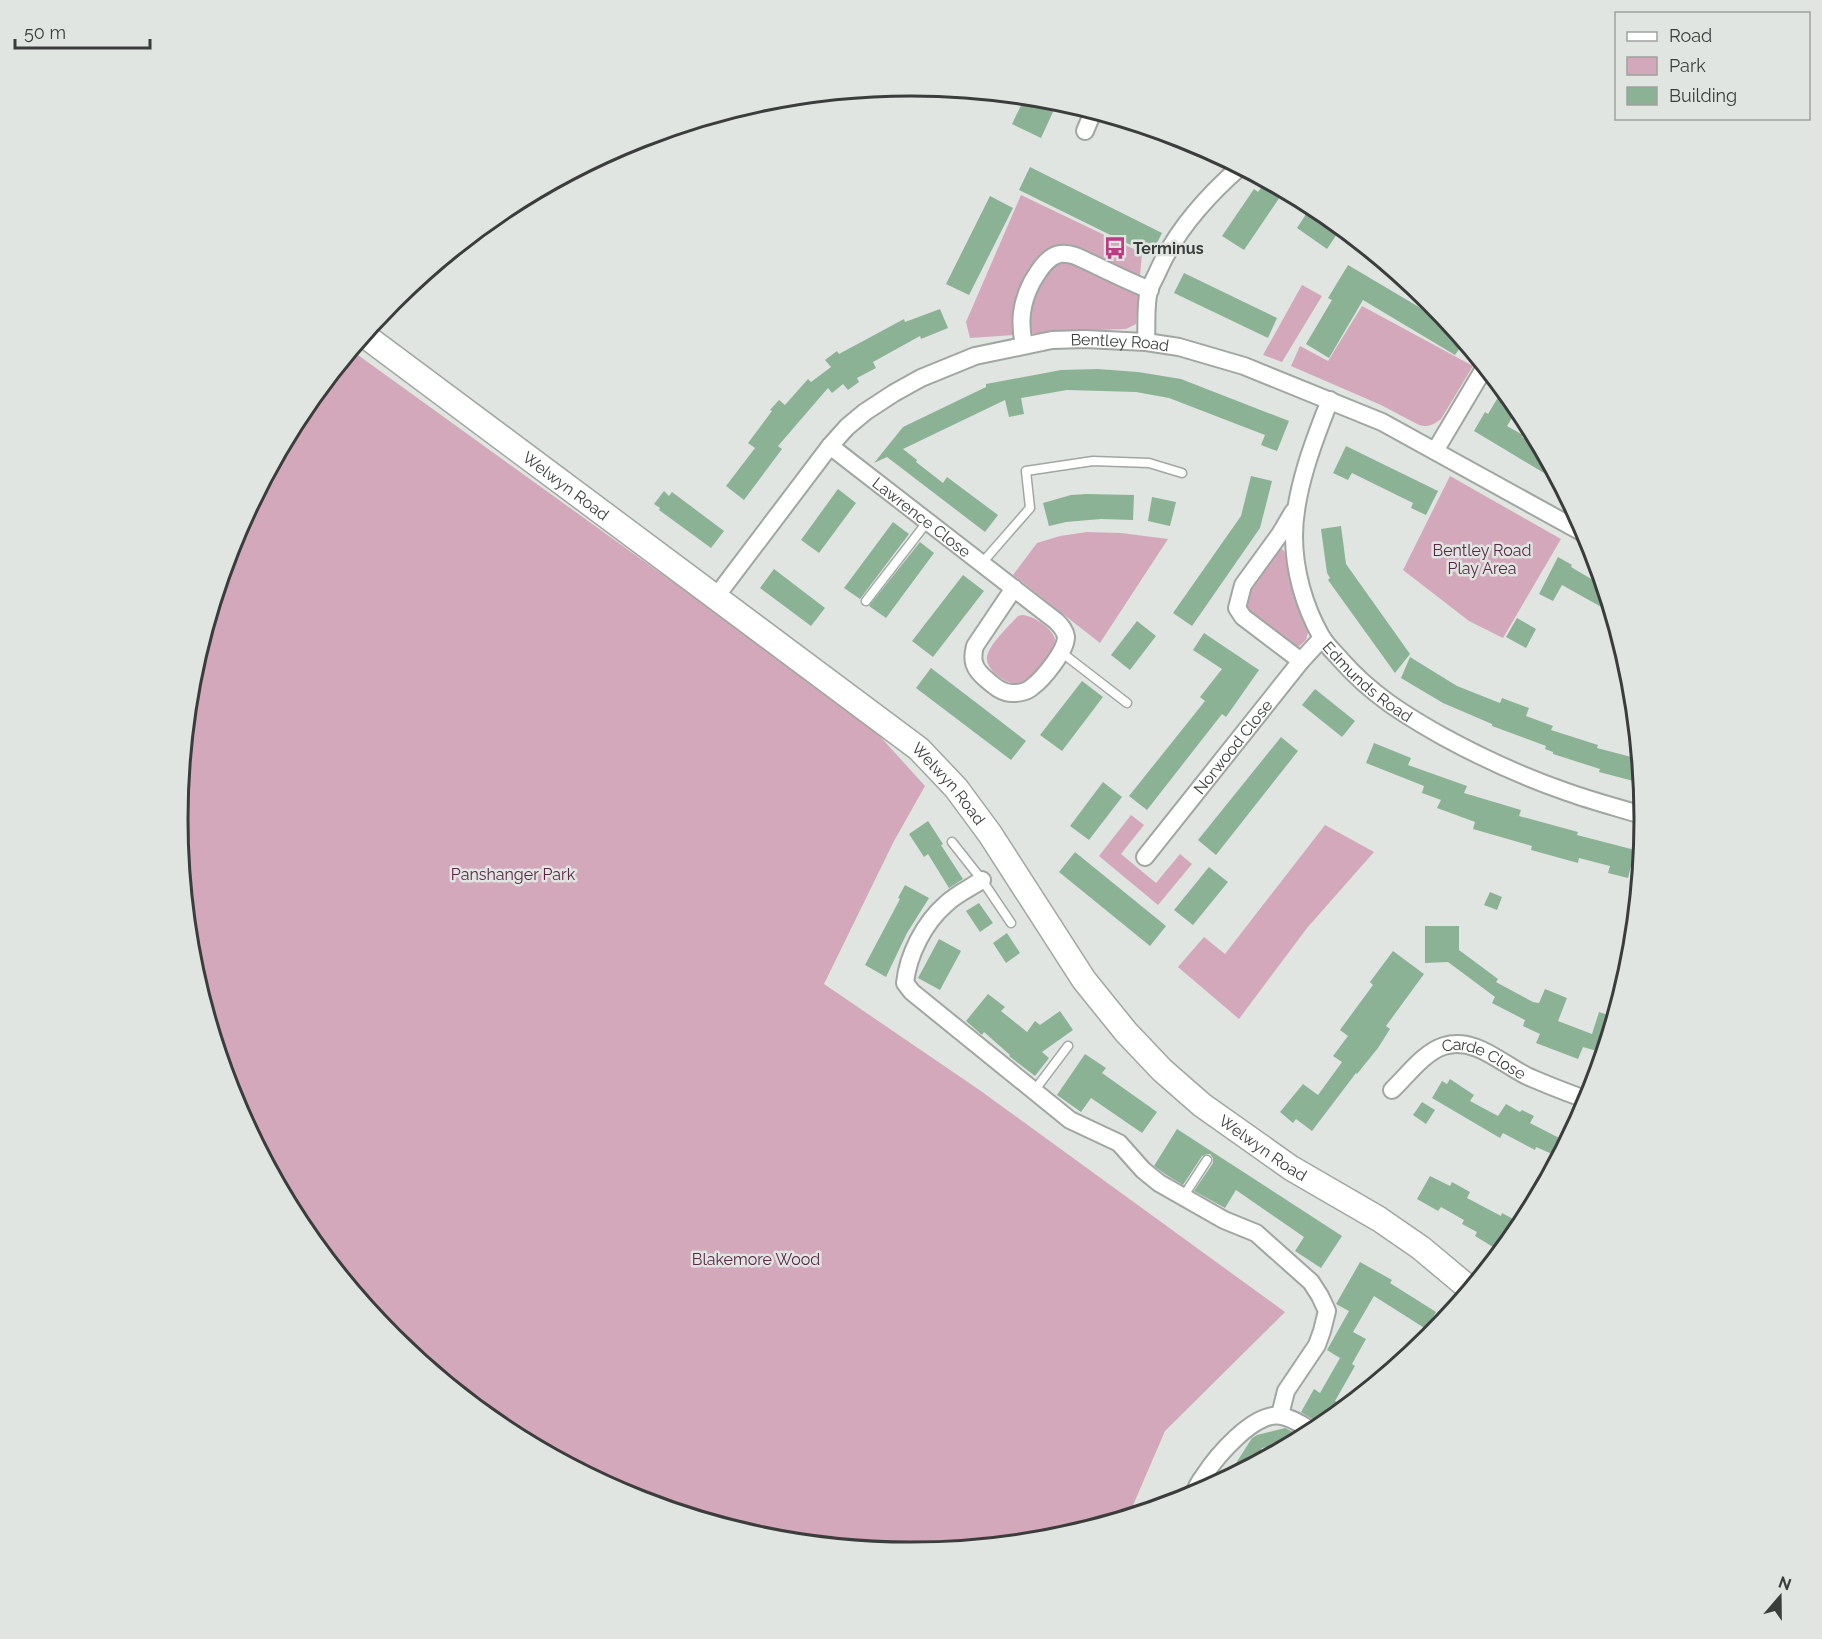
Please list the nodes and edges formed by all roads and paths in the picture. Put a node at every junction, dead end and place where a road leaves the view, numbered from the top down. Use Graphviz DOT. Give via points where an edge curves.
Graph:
graph roads {
  1 [pos="1090,119"];
  2 [pos="1084,130"];
  3 [pos="1234,173"];
  4 [pos="1150,290"];
  5 [pos="370,339"];
  6 [pos="1146,342"];
  7 [pos="1024,345"];
  8 [pos="1481,374"];
  9 [pos="1330,400"];
  10 [pos="830,446"];
  11 [pos="1435,451"];
  12 [pos="1182,473"];
  13 [pos="1296,507"];
  14 [pos="928,521"];
  15 [pos="1572,527"];
  16 [pos="982,563"];
  17 [pos="1014,588"];
  18 [pos="714,598"];
  19 [pos="866,601"];
  20 [pos="1322,638"];
  21 [pos="1061,652"];
  22 [pos="1301,661"];
  23 [pos="1127,703"];
  24 [pos="1634,813"];
  25 [pos="952,842"];
  26 [pos="1145,857"];
  27 [pos="982,880"];
  28 [pos="1011,923"];
  29 [pos="1068,1046"];
  30 [pos="1392,1090"];
  31 [pos="1034,1091"];
  32 [pos="1579,1096"];
  33 [pos="1207,1160"];
  34 [pos="1183,1197"];
  35 [pos="1464,1285"];
  36 [pos="1280,1416"];
  37 [pos="1304,1426"];
  38 [pos="1200,1483"];
  1 -- 2 [label="street"];
  3 -- 4 [label="street" via="1175,237"];
  4 -- 6 [label="street"];
  4 -- 7 [label="street" via="1077,256 1060,254 1040,269 1030,285 1021,311"];
  5 -- 18 [label="main road, Welwyn Road"];
  6 -- 7 [label="street, Bentley Road" via="1085,339"];
  6 -- 9 [label="street, Bentley Road" via="1244,366"];
  7 -- 10 [label="street, Bentley Road" via="975,356 921,378 865,412"];
  8 -- 11 [label="street"];
  9 -- 11 [label="street, Bentley Road"];
  9 -- 13 [label="street, Edmunds Road"];
  10 -- 14 [label="street, Lawrence Close"];
  10 -- 18 [label="street, Bentley Road"];
  11 -- 15 [label="street, Bentley Road"];
  12 -- 16 [label="lane" via="1149,463 1093,461 1026,471 1030,508"];
  13 -- 20 [label="street, Edmunds Road" via="1297,567 1302,592"];
  13 -- 22 [label="street" via="1243,585 1237,608 1243,617"];
  14 -- 16 [label="street, Lawrence Close"];
  14 -- 19 [label="lane"];
  16 -- 17 [label="street, Lawrence Close"];
  17 -- 21 [label="street, Lawrence Close" via="1064,629 1066,638"];
  17 -- 21 [label="street" via="975,646 973,663 977,672 1003,692 1023,692 1032,687"];
  18 -- 35 [label="main road, Welwyn Road" via="910,743 956,788 1083,980 1162,1070 1202,1105 1291,1168 1407,1238"];
  20 -- 22 [label="street, Norwood Close"];
  20 -- 24 [label="street, Edmunds Road" via="1358,679 1424,726 1512,770"];
  21 -- 23 [label="lane"];
  22 -- 26 [label="street, Norwood Close"];
  25 -- 27 [label="lane"];
  27 -- 28 [label="lane"];
  27 -- 31 [label="street" via="938,911 920,938 907,967 905,983"];
  29 -- 31 [label="lane"];
  30 -- 32 [label="street, Carde Close" via="1426,1056 1455,1043 1490,1053 1526,1076"];
  31 -- 34 [label="street" via="1070,1120 1119,1143 1143,1170"];
  33 -- 34 [label="lane"];
  34 -- 36 [label="street" via="1256,1233 1311,1282 1324,1303 1327,1311 1317,1345 1286,1391"];
  36 -- 37 [label="street"];
  36 -- 38 [label="street" via="1255,1422"];
}
